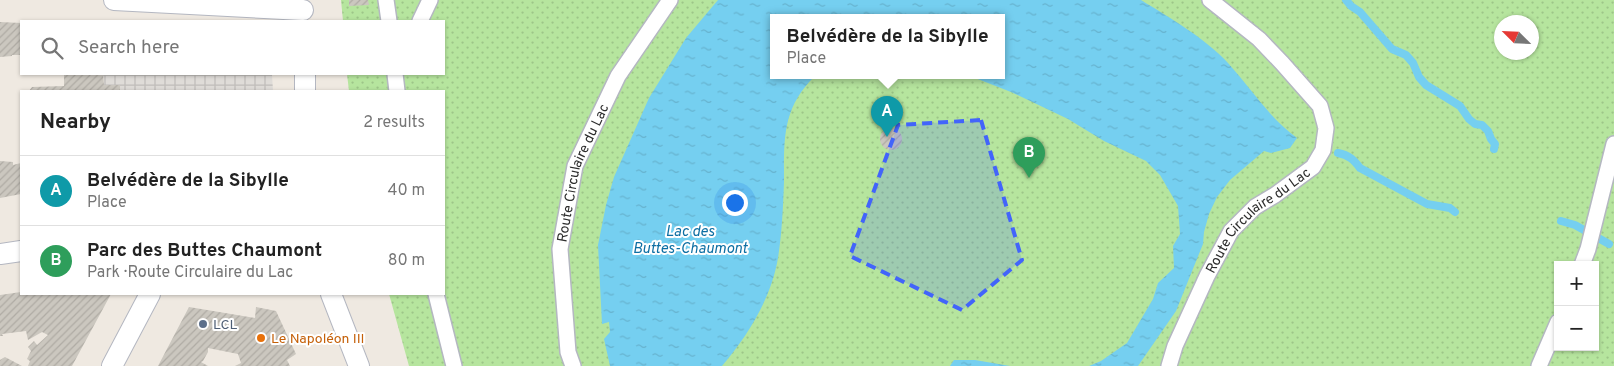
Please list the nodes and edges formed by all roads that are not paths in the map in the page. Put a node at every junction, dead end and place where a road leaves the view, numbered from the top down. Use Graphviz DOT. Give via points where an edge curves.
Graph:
graph roads {
  1 [pos="114,0"];
  2 [pos="386,0"];
  3 [pos="430,0"];
  4 [pos="670,0"];
  5 [pos="1210,0"];
  6 [pos="150,1"];
  7 [pos="303,10"];
  8 [pos="389,20"];
  9 [pos="420,20"];
  10 [pos="305,75"];
  11 [pos="395,75"];
  12 [pos="305,90"];
  13 [pos="397,90"];
  14 [pos="1614,144"];
  15 [pos="20,251"];
  16 [pos="0,254"];
  17 [pos="1584,261"];
  18 [pos="149,295"];
  19 [pos="331,295"];
  20 [pos="436,295"];
  21 [pos="1554,331"];
  22 [pos="112,366"];
  23 [pos="359,366"];
  24 [pos="454,366"];
  25 [pos="573,366"];
  26 [pos="1169,366"];
  27 [pos="1539,366"];
  1 -- 6 [label="street"];
  2 -- 8 [label="street"];
  3 -- 9 [label="street"];
  4 -- 25 [label="street, Route Circulaire du Lac" via="618,76 575,166 560,249 568,352"];
  5 -- 26 [label="street, Route Circulaire du Lac" via="1259,39 1282,63 1320,106 1326,128 1323,150 1313,167 1255,207 1231,231 1207,276"];
  6 -- 7 [label="street"];
  10 -- 12 [label="street"];
  11 -- 13 [label="street"];
  14 -- 17 [label="street"];
  15 -- 16 [label="street"];
  18 -- 22 [label="street"];
  19 -- 23 [label="street"];
  20 -- 24 [label="street"];
  21 -- 27 [label="street"];
}
